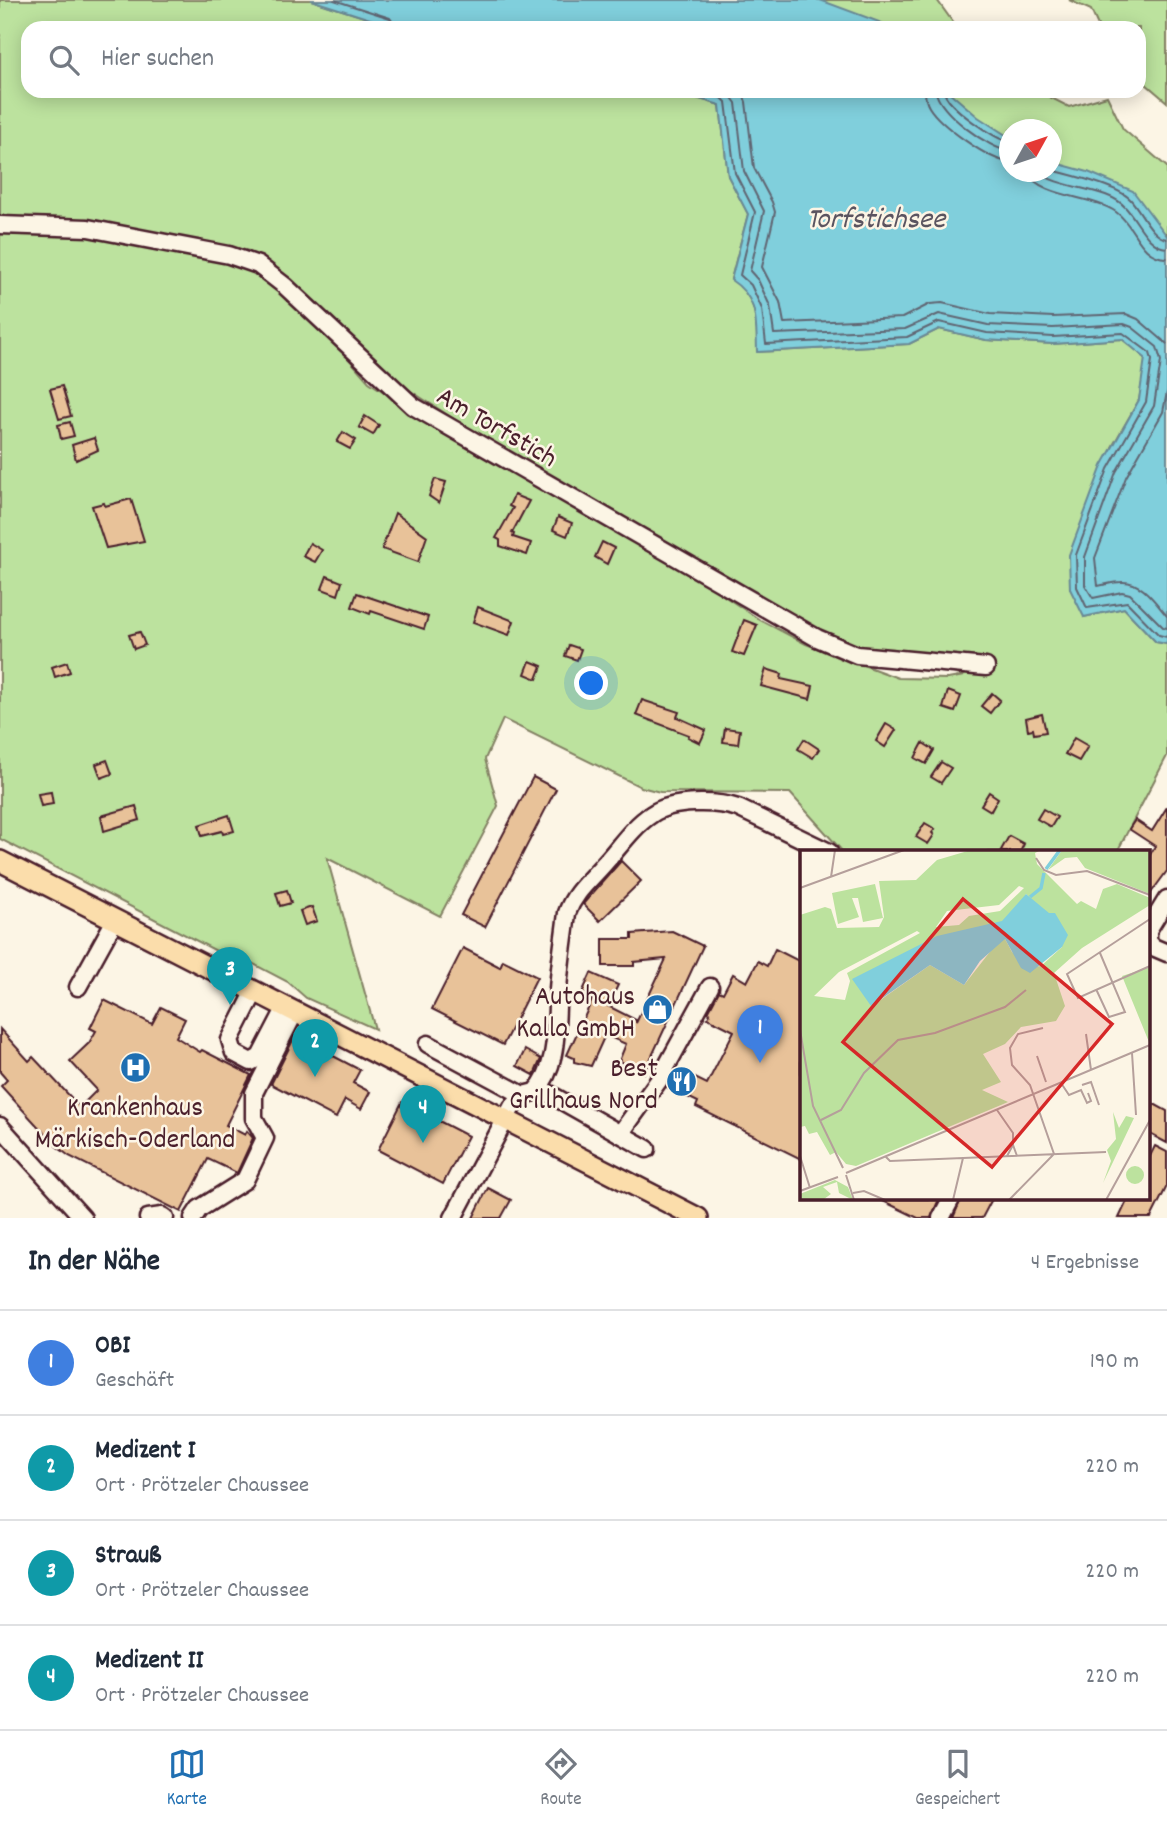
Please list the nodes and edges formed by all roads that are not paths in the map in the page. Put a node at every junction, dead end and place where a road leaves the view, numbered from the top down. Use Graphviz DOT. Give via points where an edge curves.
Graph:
graph roads {
  1 [pos="0,225"];
  2 [pos="986,667"];
  3 [pos="825,850"];
  4 [pos="0,861"];
  5 [pos="1167,899"];
  6 [pos="115,920"];
  7 [pos="1150,927"];
  8 [pos="1150,943"];
  9 [pos="1167,953"];
  10 [pos="710,987"];
  11 [pos="78,988"];
  12 [pos="252,998"];
  13 [pos="290,1009"];
  14 [pos="428,1044"];
  15 [pos="539,1088"];
  16 [pos="523,1095"];
  17 [pos="504,1120"];
  18 [pos="0,1126"];
  19 [pos="620,1134"];
  20 [pos="647,1149"];
  21 [pos="950,1200"];
  22 [pos="676,1213"];
  23 [pos="83,1218"];
  24 [pos="148,1218"];
  25 [pos="165,1218"];
  26 [pos="192,1218"];
  27 [pos="453,1218"];
  28 [pos="698,1218"];
  29 [pos="941,1218"];
  1 -- 2 [label="street, Am Torfstich" via="88,228 229,255 258,265 413,406 817,638 857,655"];
  3 -- 15 [label="street" via="724,804 693,804 654,812 570,902 556,1036"];
  4 -- 6 [label="main road"];
  5 -- 7 [label="street"];
  6 -- 11 [label="street"];
  6 -- 12 [label="main road"];
  8 -- 9 [label="street"];
  10 -- 19 [label="street" via="659,1080"];
  12 -- 13 [label="main road"];
  12 -- 13 [label="street" via="230,1040 233,1052 251,1062 260,1057"];
  13 -- 17 [label="main road"];
  13 -- 26 [label="street" via="254,1093 252,1125 265,1138 245,1180"];
  14 -- 16 [label="street"];
  15 -- 16 [label="street"];
  15 -- 19 [label="street"];
  16 -- 17 [label="street"];
  17 -- 22 [label="main road"];
  17 -- 27 [label="street"];
  18 -- 23 [label="street"];
  19 -- 20 [label="street"];
  21 -- 29 [label="street"];
  22 -- 28 [label="main road"];
  24 -- 25 [label="street"];
}
